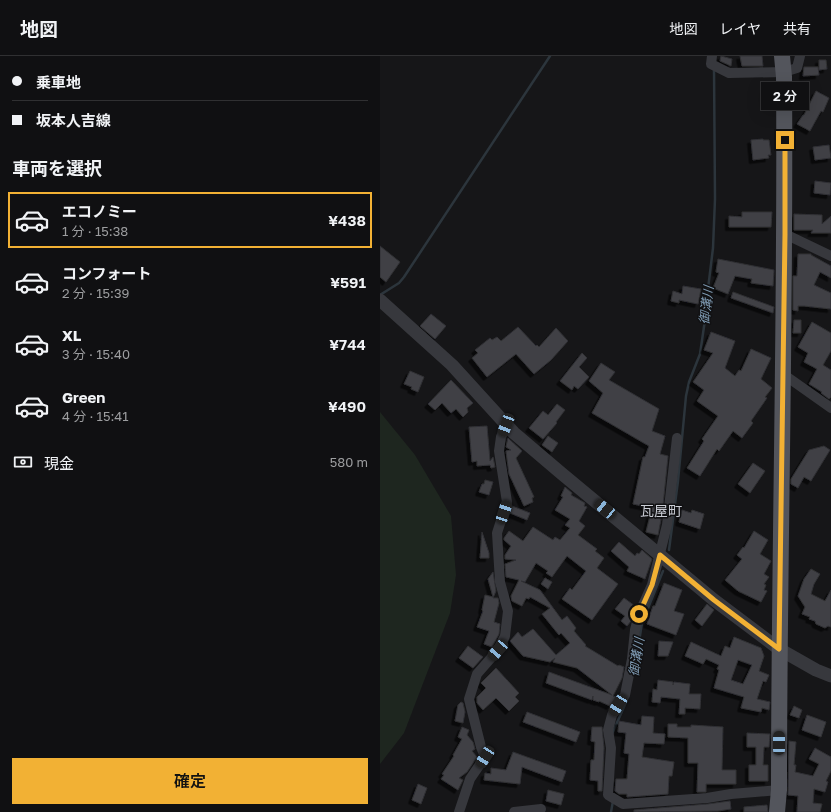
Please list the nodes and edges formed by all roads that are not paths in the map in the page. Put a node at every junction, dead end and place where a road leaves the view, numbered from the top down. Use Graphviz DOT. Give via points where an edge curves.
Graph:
graph roads {
  1 [pos="712,56"];
  2 [pos="782,56"];
  3 [pos="800,56"];
  4 [pos="784,72"];
  5 [pos="785,234"];
  6 [pos="831,256"];
  7 [pos="380,300"];
  8 [pos="783,374"];
  9 [pos="831,408"];
  10 [pos="506,425"];
  11 [pos="677,438"];
  12 [pos="660,555"];
  13 [pos="779,649"];
  14 [pos="831,676"];
  15 [pos="779,790"];
  16 [pos="624,808"];
  17 [pos="541,810"];
  18 [pos="459,812"];
  19 [pos="514,812"];
  20 [pos="777,812"];
  1 -- 4 [label="street" via="711,64 729,73"];
  2 -- 4 [label="main road"];
  3 -- 4 [label="street" via="797,68"];
  4 -- 5 [label="main road"];
  5 -- 6 [label="street"];
  5 -- 8 [label="main road"];
  7 -- 10 [label="street" via="452,365"];
  8 -- 9 [label="street"];
  8 -- 13 [label="main road"];
  10 -- 12 [label="street"];
  10 -- 18 [label="street" via="499,450 507,502 497,533 500,582 508,611 505,636 498,650 477,674 469,699 485,757 470,779"];
  11 -- 12 [label="street" via="667,525"];
  12 -- 13 [label="street"];
  12 -- 16 [label="street" via="635,630 625,695 612,715 608,730 611,748 608,795"];
  13 -- 14 [label="street"];
  13 -- 15 [label="main road"];
  15 -- 16 [label="street"];
  15 -- 20 [label="main road"];
  17 -- 19 [label="street"];
}
